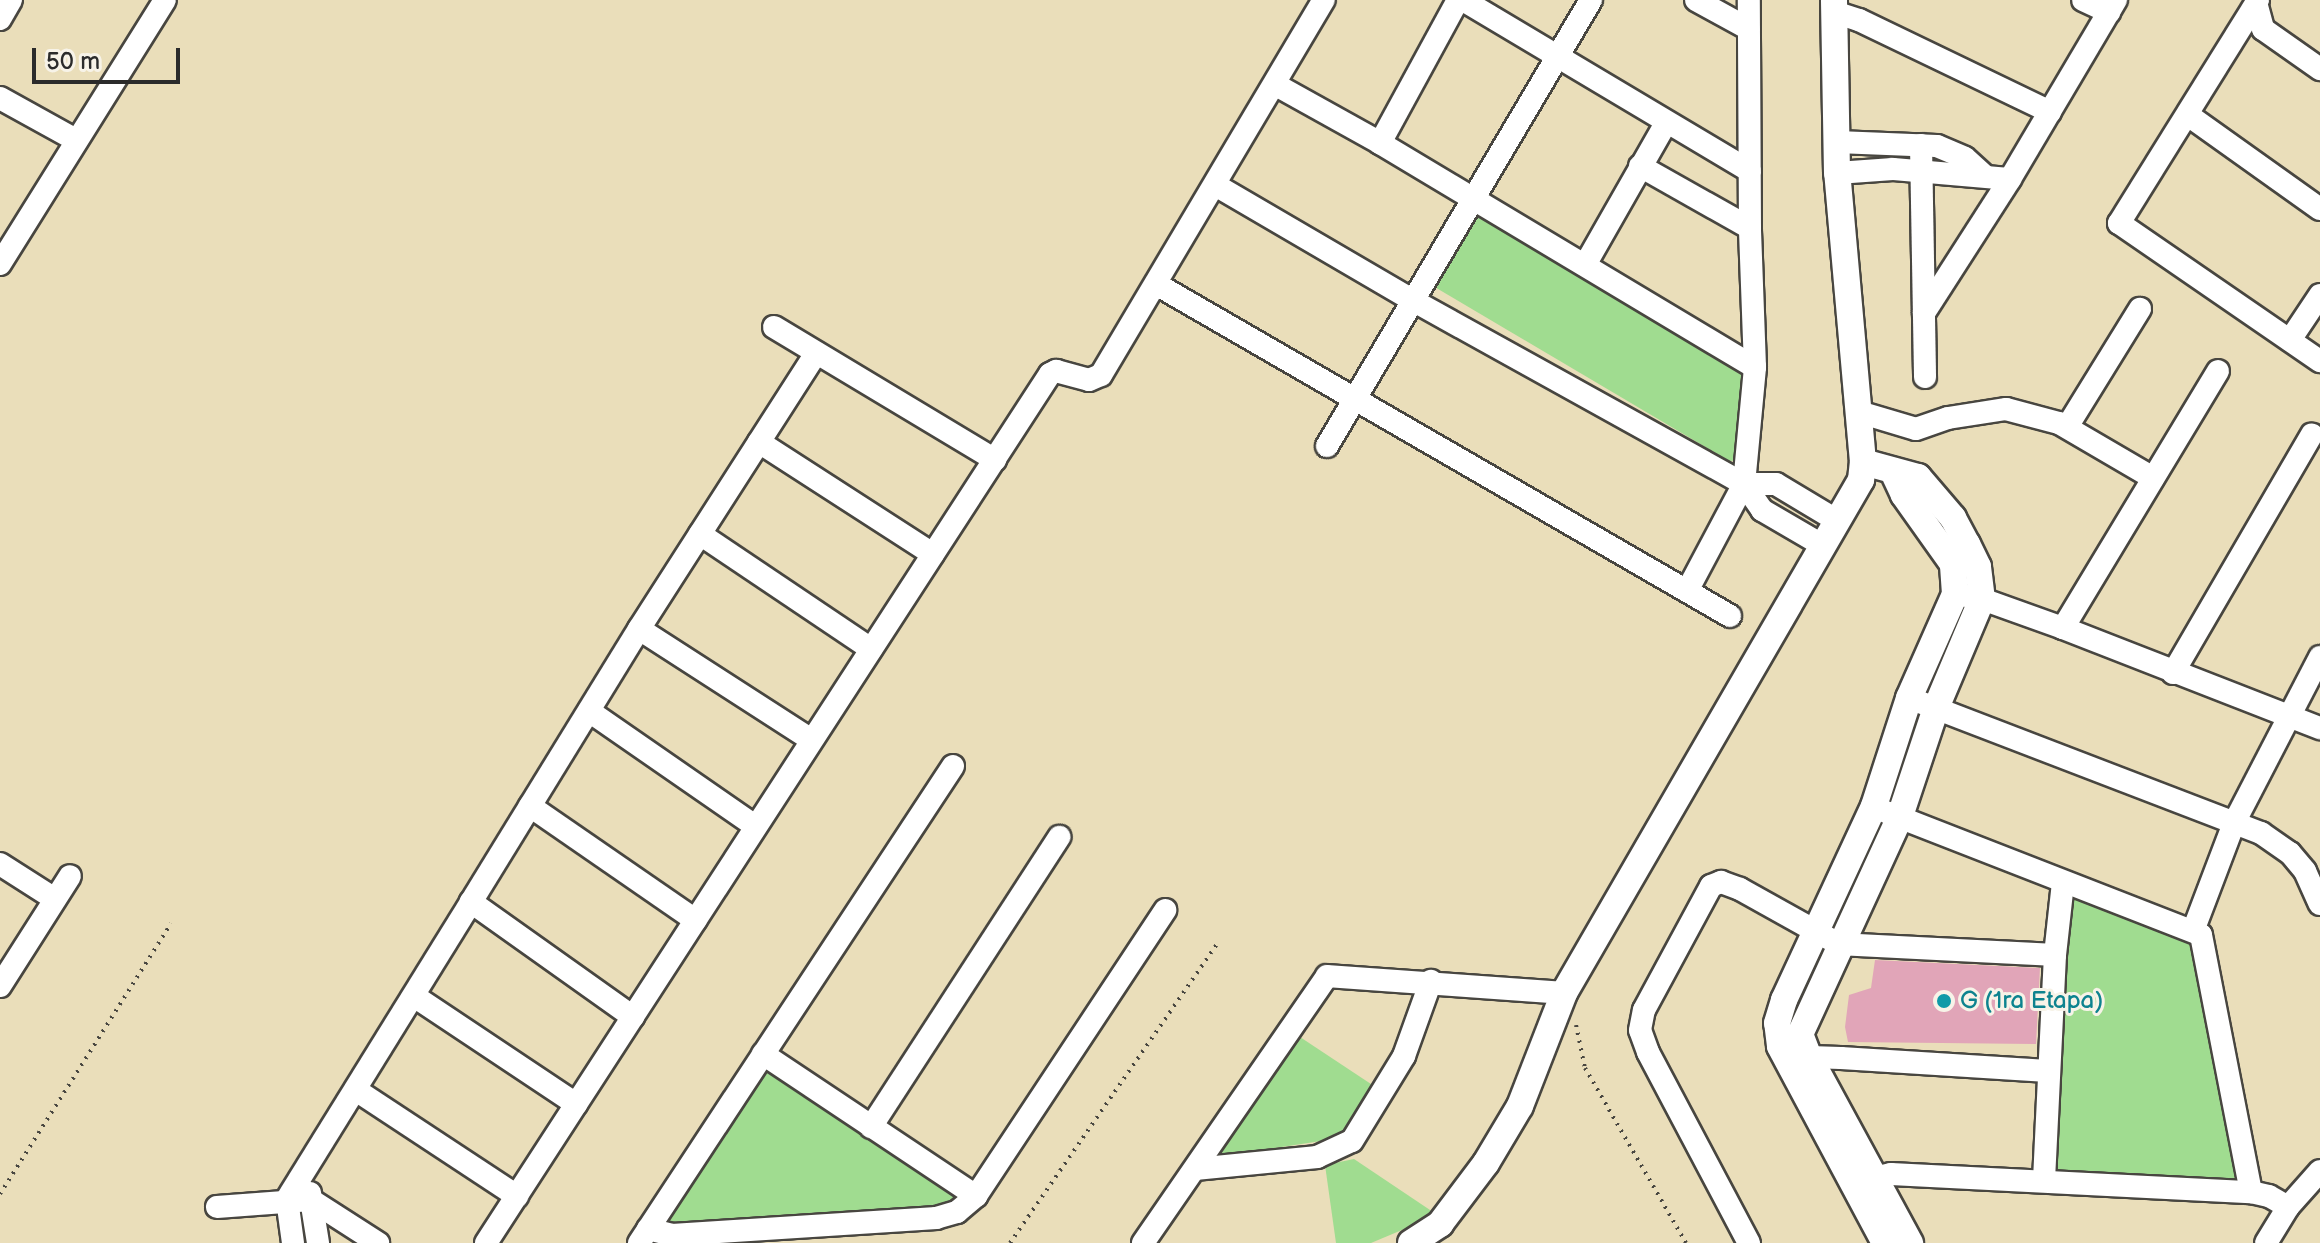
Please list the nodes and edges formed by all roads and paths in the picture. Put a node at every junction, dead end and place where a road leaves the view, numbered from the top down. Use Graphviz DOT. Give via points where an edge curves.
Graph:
graph roads {
  1 [pos="11,0"];
  2 [pos="165,0"];
  3 [pos="1324,0"];
  4 [pos="1460,0"];
  5 [pos="1591,0"];
  6 [pos="1696,0"];
  7 [pos="1749,0"];
  8 [pos="2083,0"];
  9 [pos="2263,2"];
  10 [pos="1834,6"];
  11 [pos="2113,6"];
  12 [pos="0,19"];
  13 [pos="1749,29"];
  14 [pos="1558,59"];
  15 [pos="2320,69"];
  16 [pos="1276,85"];
  17 [pos="0,98"];
  18 [pos="2050,112"];
  19 [pos="2188,115"];
  20 [pos="1666,123"];
  21 [pos="76,140"];
  22 [pos="1837,142"];
  23 [pos="1380,143"];
  24 [pos="1921,145"];
  25 [pos="1640,166"];
  26 [pos="1750,171"];
  27 [pos="1921,171"];
  28 [pos="1837,173"];
  29 [pos="1985,176"];
  30 [pos="2010,179"];
  31 [pos="1217,186"];
  32 [pos="1473,199"];
  33 [pos="2320,209"];
  34 [pos="1750,228"];
  35 [pos="0,264"];
  36 [pos="1585,265"];
  37 [pos="1156,284"];
  38 [pos="2320,295"];
  39 [pos="1414,301"];
  40 [pos="2140,309"];
  41 [pos="1924,313"];
  42 [pos="774,327"];
  43 [pos="2290,340"];
  44 [pos="816,353"];
  45 [pos="2320,361"];
  46 [pos="1755,367"];
  47 [pos="2218,371"];
  48 [pos="1925,377"];
  49 [pos="1354,397"];
  50 [pos="1859,412"];
  51 [pos="2067,427"];
  52 [pos="2312,434"];
  53 [pos="759,442"];
  54 [pos="1327,446"];
  55 [pos="995,460"];
  56 [pos="1863,462"];
  57 [pos="1893,471"];
  58 [pos="2153,478"];
  59 [pos="1744,484"];
  60 [pos="1836,520"];
  61 [pos="700,534"];
  62 [pos="1822,545"];
  63 [pos="933,554"];
  64 [pos="1687,591"];
  65 [pos="1955,594"];
  66 [pos="1982,599"];
  67 [pos="1730,616"];
  68 [pos="2063,628"];
  69 [pos="639,629"];
  70 [pos="871,649"];
  71 [pos="2320,657"];
  72 [pos="2173,673"];
  73 [pos="1909,698"];
  74 [pos="1936,708"];
  75 [pos="589,711"];
  76 [pos="2288,714"];
  77 [pos="2320,728"];
  78 [pos="810,739"];
  79 [pos="953,766"];
  80 [pos="530,806"];
  81 [pos="1874,806"];
  82 [pos="1899,819"];
  83 [pos="2234,823"];
  84 [pos="755,826"];
  85 [pos="1059,837"];
  86 [pos="0,864"];
  87 [pos="70,876"];
  88 [pos="2063,883"];
  89 [pos="55,899"];
  90 [pos="471,902"];
  91 [pos="2320,904"];
  92 [pos="1165,910"];
  93 [pos="695,920"];
  94 [pos="171,923"];
  95 [pos="2193,931"];
  96 [pos="1828,938"];
  97 [pos="1218,943"];
  98 [pos="2055,955"];
  99 [pos="1431,981"];
  100 [pos="0,986"];
  101 [pos="1564,993"];
  102 [pos="414,996"];
  103 [pos="633,1017"];
  104 [pos="763,1054"];
  105 [pos="1799,1062"];
  106 [pos="2048,1071"];
  107 [pos="356,1090"];
  108 [pos="576,1104"];
  109 [pos="871,1127"];
  110 [pos="306,1168"];
  111 [pos="1195,1169"];
  112 [pos="2320,1171"];
  113 [pos="2044,1180"];
  114 [pos="1863,1181"];
  115 [pos="2251,1192"];
  116 [pos="0,1194"];
  117 [pos="517,1196"];
  118 [pos="976,1196"];
  119 [pos="287,1199"];
  120 [pos="311,1200"];
  121 [pos="217,1207"];
  122 [pos="2288,1207"];
  123 [pos="644,1236"];
  124 [pos="293,1243"];
  125 [pos="318,1243"];
  126 [pos="378,1243"];
  127 [pos="486,1243"];
  128 [pos="1010,1243"];
  129 [pos="1143,1243"];
  130 [pos="1411,1243"];
  131 [pos="1686,1243"];
  132 [pos="1749,1243"];
  133 [pos="1885,1243"];
  134 [pos="1910,1243"];
  135 [pos="2266,1243"];
  1 -- 12 [label="street"];
  2 -- 21 [label="street"];
  3 -- 16 [label="street"];
  4 -- 14 [label="street"];
  4 -- 23 [label="street"];
  5 -- 14 [label="street"];
  6 -- 13 [label="street"];
  7 -- 13 [label="street"];
  8 -- 11 [label="street"];
  9 -- 15 [label="street" via="2263,29"];
  9 -- 19 [label="street"];
  10 -- 18 [label="street"];
  10 -- 22 [label="street"];
  11 -- 18 [label="street"];
  13 -- 26 [label="street"];
  14 -- 20 [label="street"];
  14 -- 32 [label="street"];
  16 -- 23 [label="street"];
  16 -- 31 [label="street"];
  17 -- 21 [label="street"];
  18 -- 30 [label="street"];
  19 -- 33 [label="street"];
  19 -- 43 [label="street" via="2119,223"];
  20 -- 25 [label="street"];
  20 -- 26 [label="street"];
  21 -- 35 [label="street"];
  22 -- 24 [label="street"];
  22 -- 28 [label="street"];
  23 -- 32 [label="street"];
  24 -- 27 [label="street"];
  24 -- 29 [label="street" via="1965,158"];
  25 -- 34 [label="street"];
  25 -- 36 [label="street"];
  26 -- 34 [label="street"];
  27 -- 28 [label="street"];
  27 -- 29 [label="street"];
  27 -- 41 [label="street"];
  28 -- 50 [label="street"];
  29 -- 30 [label="street"];
  30 -- 41 [label="street"];
  31 -- 37 [label="street"];
  31 -- 39 [label="street"];
  32 -- 36 [label="street"];
  32 -- 39 [label="street"];
  34 -- 46 [label="street"];
  36 -- 46 [label="street"];
  37 -- 49 [label="street"];
  37 -- 55 [label="street" via="1101,375 1089,380 1050,374"];
  38 -- 43 [label="street"];
  39 -- 49 [label="street"];
  39 -- 59 [label="street"];
  40 -- 51 [label="street"];
  41 -- 48 [label="street"];
  42 -- 44 [label="street"];
  43 -- 45 [label="street"];
  44 -- 53 [label="street"];
  44 -- 55 [label="street"];
  46 -- 59 [label="street"];
  47 -- 58 [label="street"];
  49 -- 54 [label="street"];
  49 -- 64 [label="street"];
  50 -- 51 [label="street" via="1916,429 2006,409"];
  50 -- 56 [label="street"];
  51 -- 58 [label="street"];
  52 -- 72 [label="street"];
  53 -- 61 [label="street"];
  53 -- 63 [label="street"];
  55 -- 63 [label="street"];
  56 -- 57 [label="street"];
  56 -- 60 [label="street" via="1861,480"];
  57 -- 65 [label="street" via="1953,564"];
  57 -- 66 [label="street" via="1918,477 1953,518 1978,567"];
  58 -- 68 [label="street"];
  59 -- 60 [label="street" via="1776,484"];
  59 -- 62 [label="street" via="1762,510"];
  59 -- 64 [label="street"];
  60 -- 62 [label="street"];
  61 -- 69 [label="street"];
  61 -- 70 [label="street"];
  62 -- 101 [label="street"];
  63 -- 70 [label="street"];
  64 -- 67 [label="street"];
  65 -- 66 [label="street"];
  65 -- 73 [label="street"];
  66 -- 68 [label="street"];
  66 -- 74 [label="street"];
  68 -- 72 [label="street"];
  69 -- 75 [label="street"];
  69 -- 78 [label="street"];
  70 -- 78 [label="street"];
  71 -- 76 [label="street"];
  72 -- 76 [label="street"];
  73 -- 74 [label="street"];
  73 -- 81 [label="street"];
  74 -- 82 [label="street"];
  74 -- 83 [label="street"];
  75 -- 80 [label="street"];
  75 -- 84 [label="street"];
  76 -- 77 [label="street"];
  76 -- 83 [label="street"];
  78 -- 84 [label="street"];
  79 -- 104 [label="street"];
  80 -- 90 [label="street"];
  80 -- 93 [label="street"];
  81 -- 82 [label="street"];
  81 -- 96 [label="street"];
  82 -- 88 [label="street"];
  82 -- 96 [label="street"];
  83 -- 91 [label="street" via="2290,853"];
  83 -- 95 [label="street"];
  84 -- 93 [label="street"];
  85 -- 109 [label="street"];
  86 -- 89 [label="street"];
  87 -- 89 [label="street"];
  88 -- 95 [label="street"];
  88 -- 98 [label="street"];
  89 -- 100 [label="street"];
  90 -- 102 [label="street"];
  90 -- 103 [label="street"];
  92 -- 118 [label="street"];
  93 -- 103 [label="street"];
  94 -- 116 [label="path"];
  95 -- 115 [label="street" via="2204,942"];
  96 -- 98 [label="street"];
  96 -- 105 [label="street" via="1800,1034"];
  96 -- 132 [label="street" via="1731,884 1711,886 1641,1019 1642,1041"];
  97 -- 128 [label="path"];
  98 -- 106 [label="street"];
  99 -- 101 [label="street"];
  99 -- 111 [label="street" via="1327,976"];
  99 -- 111 [label="street" via="1404,1056 1352,1141 1317,1157"];
  101 -- 130 [label="street" via="1520,1106 1486,1163 1440,1224"];
  101 -- 131 [label="path" via="1585,1068"];
  102 -- 107 [label="street"];
  102 -- 108 [label="street"];
  103 -- 108 [label="street"];
  104 -- 109 [label="street"];
  104 -- 123 [label="street"];
  105 -- 106 [label="street"];
  105 -- 114 [label="street"];
  106 -- 113 [label="street"];
  107 -- 110 [label="street"];
  107 -- 117 [label="street"];
  108 -- 117 [label="street"];
  109 -- 118 [label="street"];
  110 -- 119 [label="street"];
  110 -- 120 [label="street"];
  111 -- 129 [label="street"];
  112 -- 122 [label="street"];
  113 -- 114 [label="street" via="1891,1174"];
  113 -- 115 [label="street"];
  114 -- 133 [label="street"];
  114 -- 134 [label="street"];
  115 -- 122 [label="street"];
  117 -- 127 [label="street"];
  118 -- 123 [label="street" via="957,1212 936,1218"];
  119 -- 120 [label="street"];
  119 -- 121 [label="street"];
  119 -- 124 [label="street"];
  120 -- 125 [label="street"];
  120 -- 126 [label="street"];
  122 -- 135 [label="street"];
}
